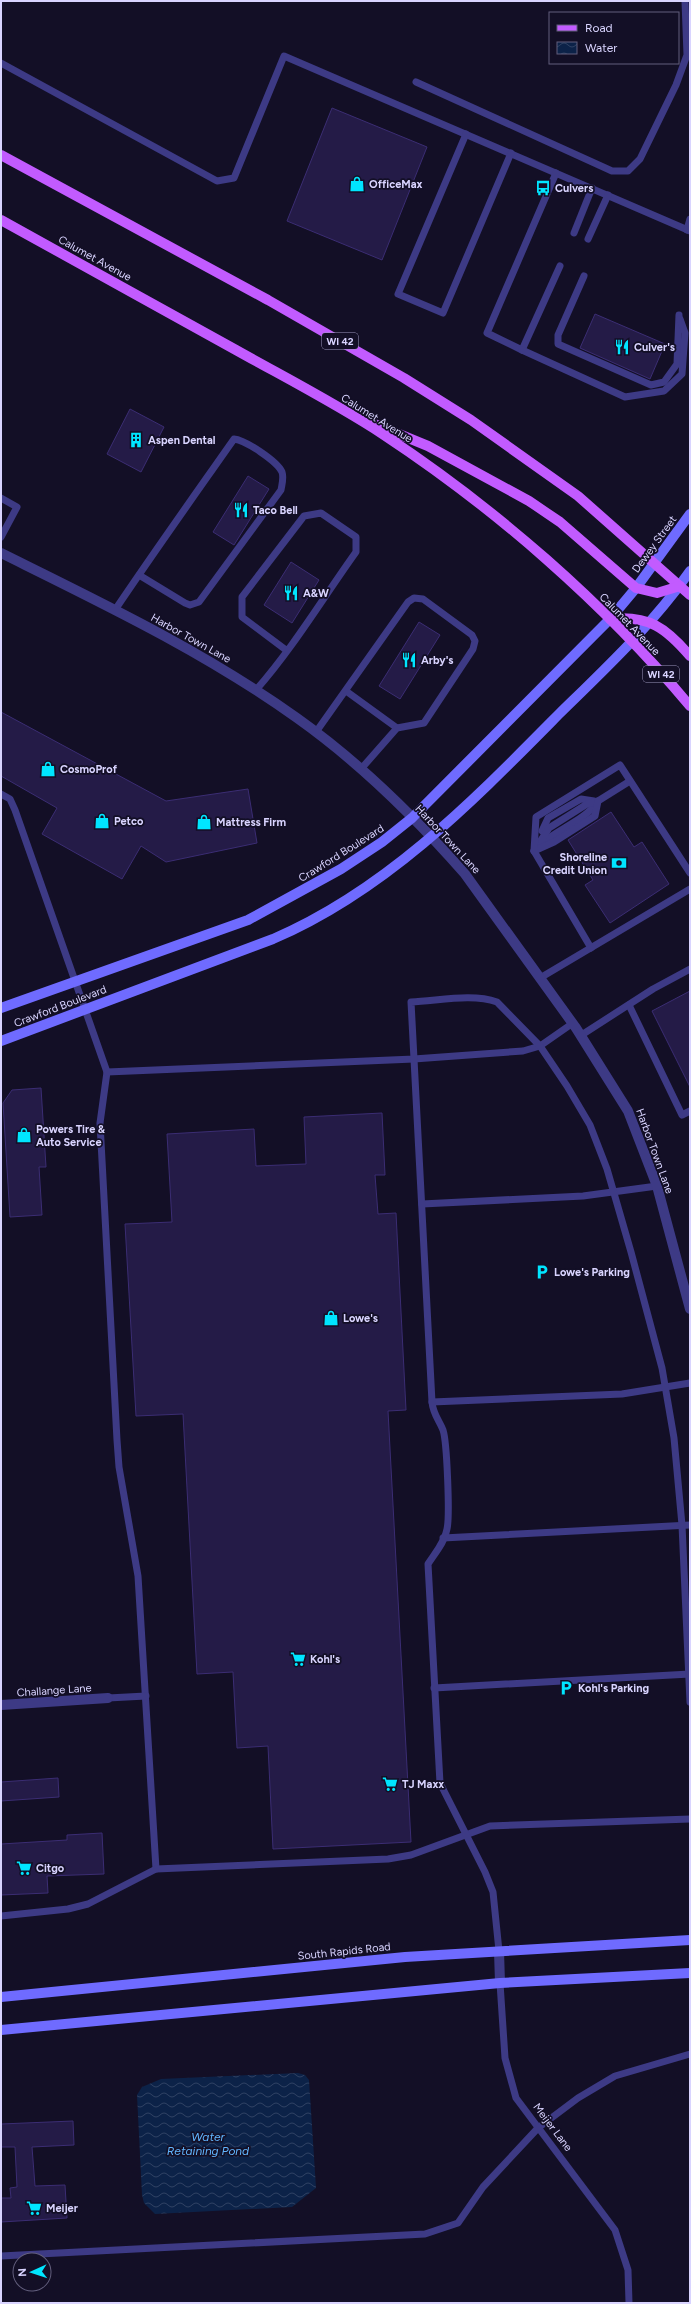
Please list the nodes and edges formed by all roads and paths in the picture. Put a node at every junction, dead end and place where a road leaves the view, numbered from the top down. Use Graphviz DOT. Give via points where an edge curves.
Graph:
graph roads {
  1 [pos="685,1"];
  2 [pos="1,63"];
  3 [pos="416,82"];
  4 [pos="466,134"];
  5 [pos="512,153"];
  6 [pos="1,155"];
  7 [pos="556,173"];
  8 [pos="592,188"];
  9 [pos="608,195"];
  10 [pos="690,219"];
  11 [pos="1,220"];
  12 [pos="689,230"];
  13 [pos="574,233"];
  14 [pos="588,239"];
  15 [pos="560,266"];
  16 [pos="584,276"];
  17 [pos="522,350"];
  18 [pos="361,420"];
  19 [pos="1,498"];
  20 [pos="690,514"];
  21 [pos="1,537"];
  22 [pos="1,553"];
  23 [pos="655,562"];
  24 [pos="690,571"];
  25 [pos="139,574"];
  26 [pos="680,586"];
  27 [pos="636,588"];
  28 [pos="690,595"];
  29 [pos="115,610"];
  30 [pos="610,619"];
  31 [pos="650,622"];
  32 [pos="632,642"];
  33 [pos="286,650"];
  34 [pos="690,656"];
  35 [pos="256,690"];
  36 [pos="346,691"];
  37 [pos="690,706"];
  38 [pos="397,728"];
  39 [pos="316,732"];
  40 [pos="361,769"];
  41 [pos="630,781"];
  42 [pos="1,794"];
  43 [pos="598,801"];
  44 [pos="412,818"];
  45 [pos="430,837"];
  46 [pos="534,851"];
  47 [pos="690,873"];
  48 [pos="690,889"];
  49 [pos="591,948"];
  50 [pos="690,969"];
  51 [pos="540,978"];
  52 [pos="75,981"];
  53 [pos="629,1005"];
  54 [pos="1,1008"];
  55 [pos="85,1009"];
  56 [pos="573,1024"];
  57 [pos="580,1036"];
  58 [pos="1,1041"];
  59 [pos="540,1046"];
  60 [pos="414,1059"];
  61 [pos="107,1072"];
  62 [pos="690,1111"];
  63 [pos="657,1186"];
  64 [pos="614,1192"];
  65 [pos="422,1204"];
  66 [pos="690,1309"];
  67 [pos="690,1383"];
  68 [pos="666,1388"];
  69 [pos="432,1402"];
  70 [pos="682,1525"];
  71 [pos="690,1525"];
  72 [pos="443,1538"];
  73 [pos="689,1674"];
  74 [pos="434,1688"];
  75 [pos="146,1696"];
  76 [pos="108,1698"];
  77 [pos="690,1702"];
  78 [pos="1,1705"];
  79 [pos="690,1819"];
  80 [pos="465,1835"];
  81 [pos="156,1869"];
  82 [pos="1,1916"];
  83 [pos="690,1940"];
  84 [pos="498,1951"];
  85 [pos="690,1973"];
  86 [pos="500,1983"];
  87 [pos="1,1997"];
  88 [pos="1,2030"];
  89 [pos="690,2054"];
  90 [pos="538,2128"];
  91 [pos="1,2256"];
  92 [pos="629,2303"];
  1 -- 3 [label="lane" via="688,55 640,159 628,171 612,171"];
  2 -- 4 [label="lane" via="217,181 234,178 284,56"];
  4 -- 5 [label="lane"];
  4 -- 5 [label="lane" via="398,294 443,313"];
  5 -- 7 [label="lane"];
  6 -- 23 [label="main road, WI 42" via="242,286 426,391 563,484 611,522"];
  7 -- 8 [label="lane"];
  7 -- 17 [label="lane" via="487,333"];
  8 -- 9 [label="lane"];
  8 -- 13 [label="lane"];
  9 -- 12 [label="lane"];
  9 -- 14 [label="lane"];
  10 -- 12 [label="lane"];
  11 -- 18 [label="main road, Calumet Avenue / WI 42"];
  15 -- 17 [label="lane"];
  16 -- 17 [label="lane" via="558,335 558,344 651,385 664,382 677,364 679,315 685,333 682,374 664,391 625,397"];
  18 -- 27 [label="main road" via="428,446 524,498 560,522"];
  18 -- 30 [label="main road, Calumet Avenue / WI 42" via="473,500 544,559"];
  19 -- 21 [label="lane" via="17,507"];
  20 -- 23 [label="street, Dewey Street"];
  22 -- 29 [label="street, Harbor Town Lane"];
  23 -- 26 [label="main road, WI 42"];
  23 -- 27 [label="street, Dewey Street"];
  24 -- 26 [label="street"];
  25 -- 25 [label="lane" via="234,439 240,440 270,459 281,471 281,490 200,602 190,605 185,603"];
  25 -- 29 [label="lane"];
  26 -- 27 [label="main road" via="657,592"];
  26 -- 28 [label="main road, WI 42"];
  26 -- 31 [label="street"];
  27 -- 30 [label="street, Crawford Boulevard"];
  29 -- 35 [label="street, Harbor Town Lane" via="202,657"];
  30 -- 31 [label="main road" via="631,618"];
  30 -- 32 [label="main road, Calumet Avenue / WI 42"];
  30 -- 44 [label="street, Crawford Boulevard"];
  31 -- 32 [label="street"];
  31 -- 34 [label="main road" via="670,634"];
  32 -- 37 [label="main road, Calumet Avenue / WI 42"];
  32 -- 45 [label="street, Crawford Boulevard" via="498,775"];
  33 -- 33 [label="lane" via="356,552 356,537 321,513 304,516 242,598 242,616"];
  33 -- 35 [label="lane"];
  35 -- 39 [label="street, Harbor Town Lane"];
  36 -- 38 [label="lane"];
  36 -- 38 [label="lane" via="408,602 414,598 423,599 472,635 475,641 473,649 424,723"];
  36 -- 39 [label="lane"];
  38 -- 40 [label="lane"];
  39 -- 40 [label="street, Harbor Town Lane"];
  40 -- 44 [label="street, Harbor Town Lane"];
  41 -- 43 [label="lane"];
  41 -- 46 [label="lane" via="620,765 536,816"];
  41 -- 47 [label="lane"];
  42 -- 52 [label="lane" via="10,799 15,810"];
  43 -- 46 [label="lane" via="586,804 549,828"];
  43 -- 46 [label="lane" via="595,816 554,842"];
  44 -- 45 [label="street, Harbor Town Lane"];
  44 -- 52 [label="street, Crawford Boulevard" via="336,873 248,920"];
  45 -- 51 [label="street, Harbor Town Lane" via="465,874"];
  45 -- 55 [label="street, Crawford Boulevard" via="368,887 298,928"];
  46 -- 49 [label="lane"];
  48 -- 49 [label="lane"];
  49 -- 51 [label="lane"];
  50 -- 53 [label="lane"];
  51 -- 56 [label="street, Harbor Town Lane"];
  52 -- 54 [label="street, Crawford Boulevard"];
  52 -- 55 [label="lane"];
  53 -- 57 [label="lane"];
  53 -- 62 [label="lane" via="682,1115"];
  55 -- 58 [label="street, Crawford Boulevard"];
  55 -- 61 [label="lane"];
  56 -- 57 [label="street, Harbor Town Lane"];
  56 -- 59 [label="lane"];
  57 -- 63 [label="street, Harbor Town Lane" via="628,1111"];
  59 -- 60 [label="lane" via="523,1051"];
  59 -- 60 [label="lane" via="504,1008 488,998 411,1002"];
  59 -- 64 [label="lane" via="568,1086 590,1126 600,1147"];
  60 -- 61 [label="lane"];
  60 -- 65 [label="lane"];
  61 -- 75 [label="lane" via="100,1123 117,1440 119,1467 138,1576"];
  63 -- 64 [label="lane"];
  63 -- 66 [label="street, Harbor Town Lane"];
  64 -- 65 [label="lane" via="583,1196"];
  64 -- 68 [label="lane"];
  65 -- 69 [label="lane"];
  67 -- 68 [label="lane"];
  68 -- 69 [label="lane" via="622,1394"];
  68 -- 70 [label="lane" via="678,1465"];
  69 -- 72 [label="lane" via="433,1413 443,1430 446,1450 447,1529"];
  70 -- 71 [label="lane"];
  70 -- 72 [label="lane"];
  70 -- 73 [label="lane"];
  72 -- 74 [label="lane" via="428,1564"];
  73 -- 74 [label="lane"];
  73 -- 77 [label="lane"];
  74 -- 80 [label="lane" via="440,1783"];
  75 -- 76 [label="lane"];
  75 -- 81 [label="lane"];
  76 -- 78 [label="street, Challange Lane"];
  79 -- 80 [label="lane" via="490,1826"];
  80 -- 81 [label="lane" via="411,1855 388,1860"];
  80 -- 84 [label="lane" via="493,1892"];
  81 -- 82 [label="lane" via="88,1904 68,1909"];
  83 -- 84 [label="street, South Rapids Road"];
  84 -- 86 [label="street, Meijer Lane"];
  84 -- 87 [label="street, South Rapids Road" via="405,1957"];
  85 -- 86 [label="street"];
  86 -- 88 [label="street"];
  86 -- 90 [label="lane, Meijer Lane" via="505,2058 516,2098"];
  89 -- 90 [label="lane" via="615,2076 578,2098"];
  90 -- 91 [label="lane" via="483,2187 458,2223 425,2234"];
  90 -- 92 [label="lane, Meijer Lane" via="615,2230 628,2270"];
}
